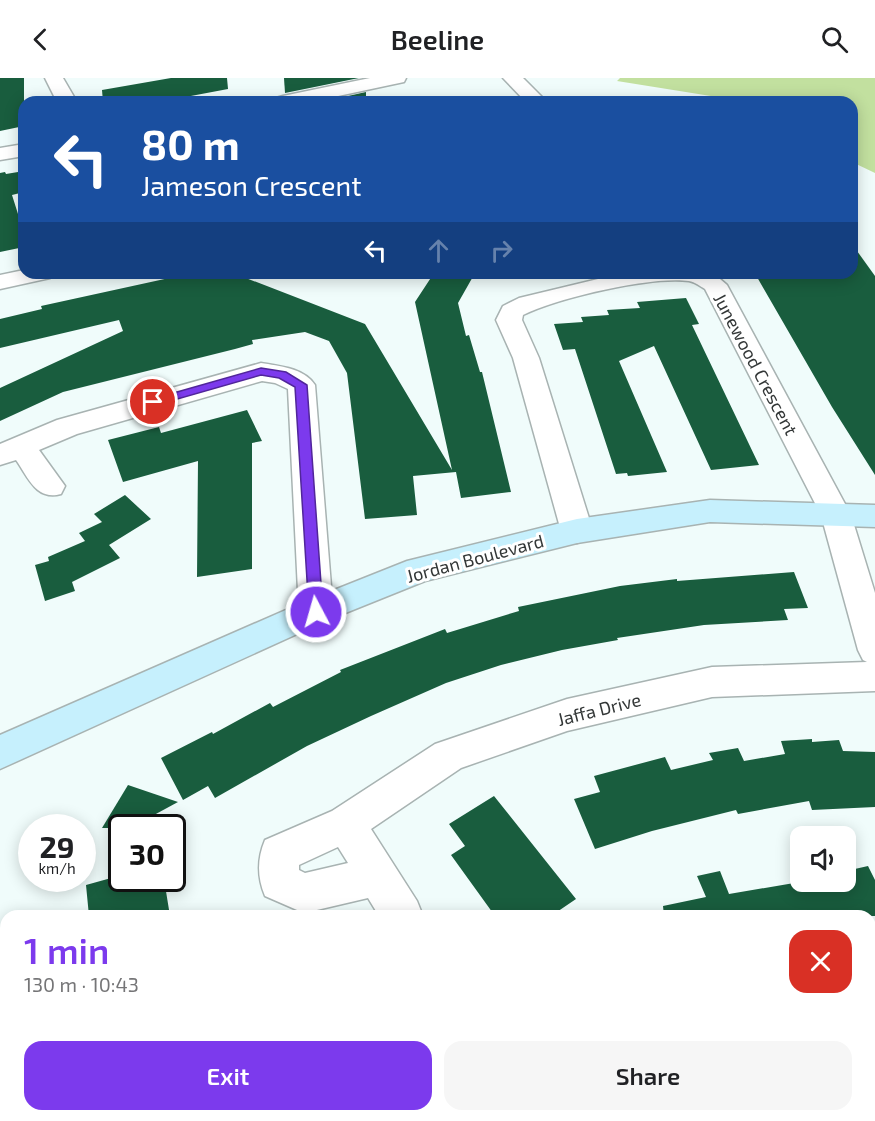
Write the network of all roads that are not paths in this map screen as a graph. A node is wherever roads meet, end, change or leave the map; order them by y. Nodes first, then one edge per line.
1 (54, 78) edge
2 (397, 78) edge
3 (512, 78) edge
4 (64, 96) edge
5 (312, 96) edge
6 (531, 96) edge
7 (18, 151) edge
8 (0, 154) edge
9 (18, 278) edge
10 (626, 279) edge
11 (705, 279) edge
12 (0, 282) edge
13 (11, 450) edge
14 (50, 486) dead end
15 (836, 515) junction
16 (875, 516) edge
17 (577, 531) junction
18 (316, 612) junction
19 (875, 650) edge
20 (875, 675) edge
21 (0, 752) edge
22 (346, 824) junction
23 (378, 876) junction
24 (398, 910) edge

1 - 4 street
2 - 5 street
3 - 6 street
7 - 8 street
9 - 12 street
10 - 17 street, Junewood Crescent
11 - 15 street, Junewood Crescent
13 - 14 street
13 - 18 street
15 - 16 street, Jordan Boulevard
15 - 17 street, Jordan Boulevard
15 - 19 street
17 - 18 street, Jordan Boulevard
18 - 21 street, Jordan Boulevard
20 - 22 street, Jaffa Drive
22 - 23 street
22 - 23 street, Jaffa Drive
23 - 24 street

